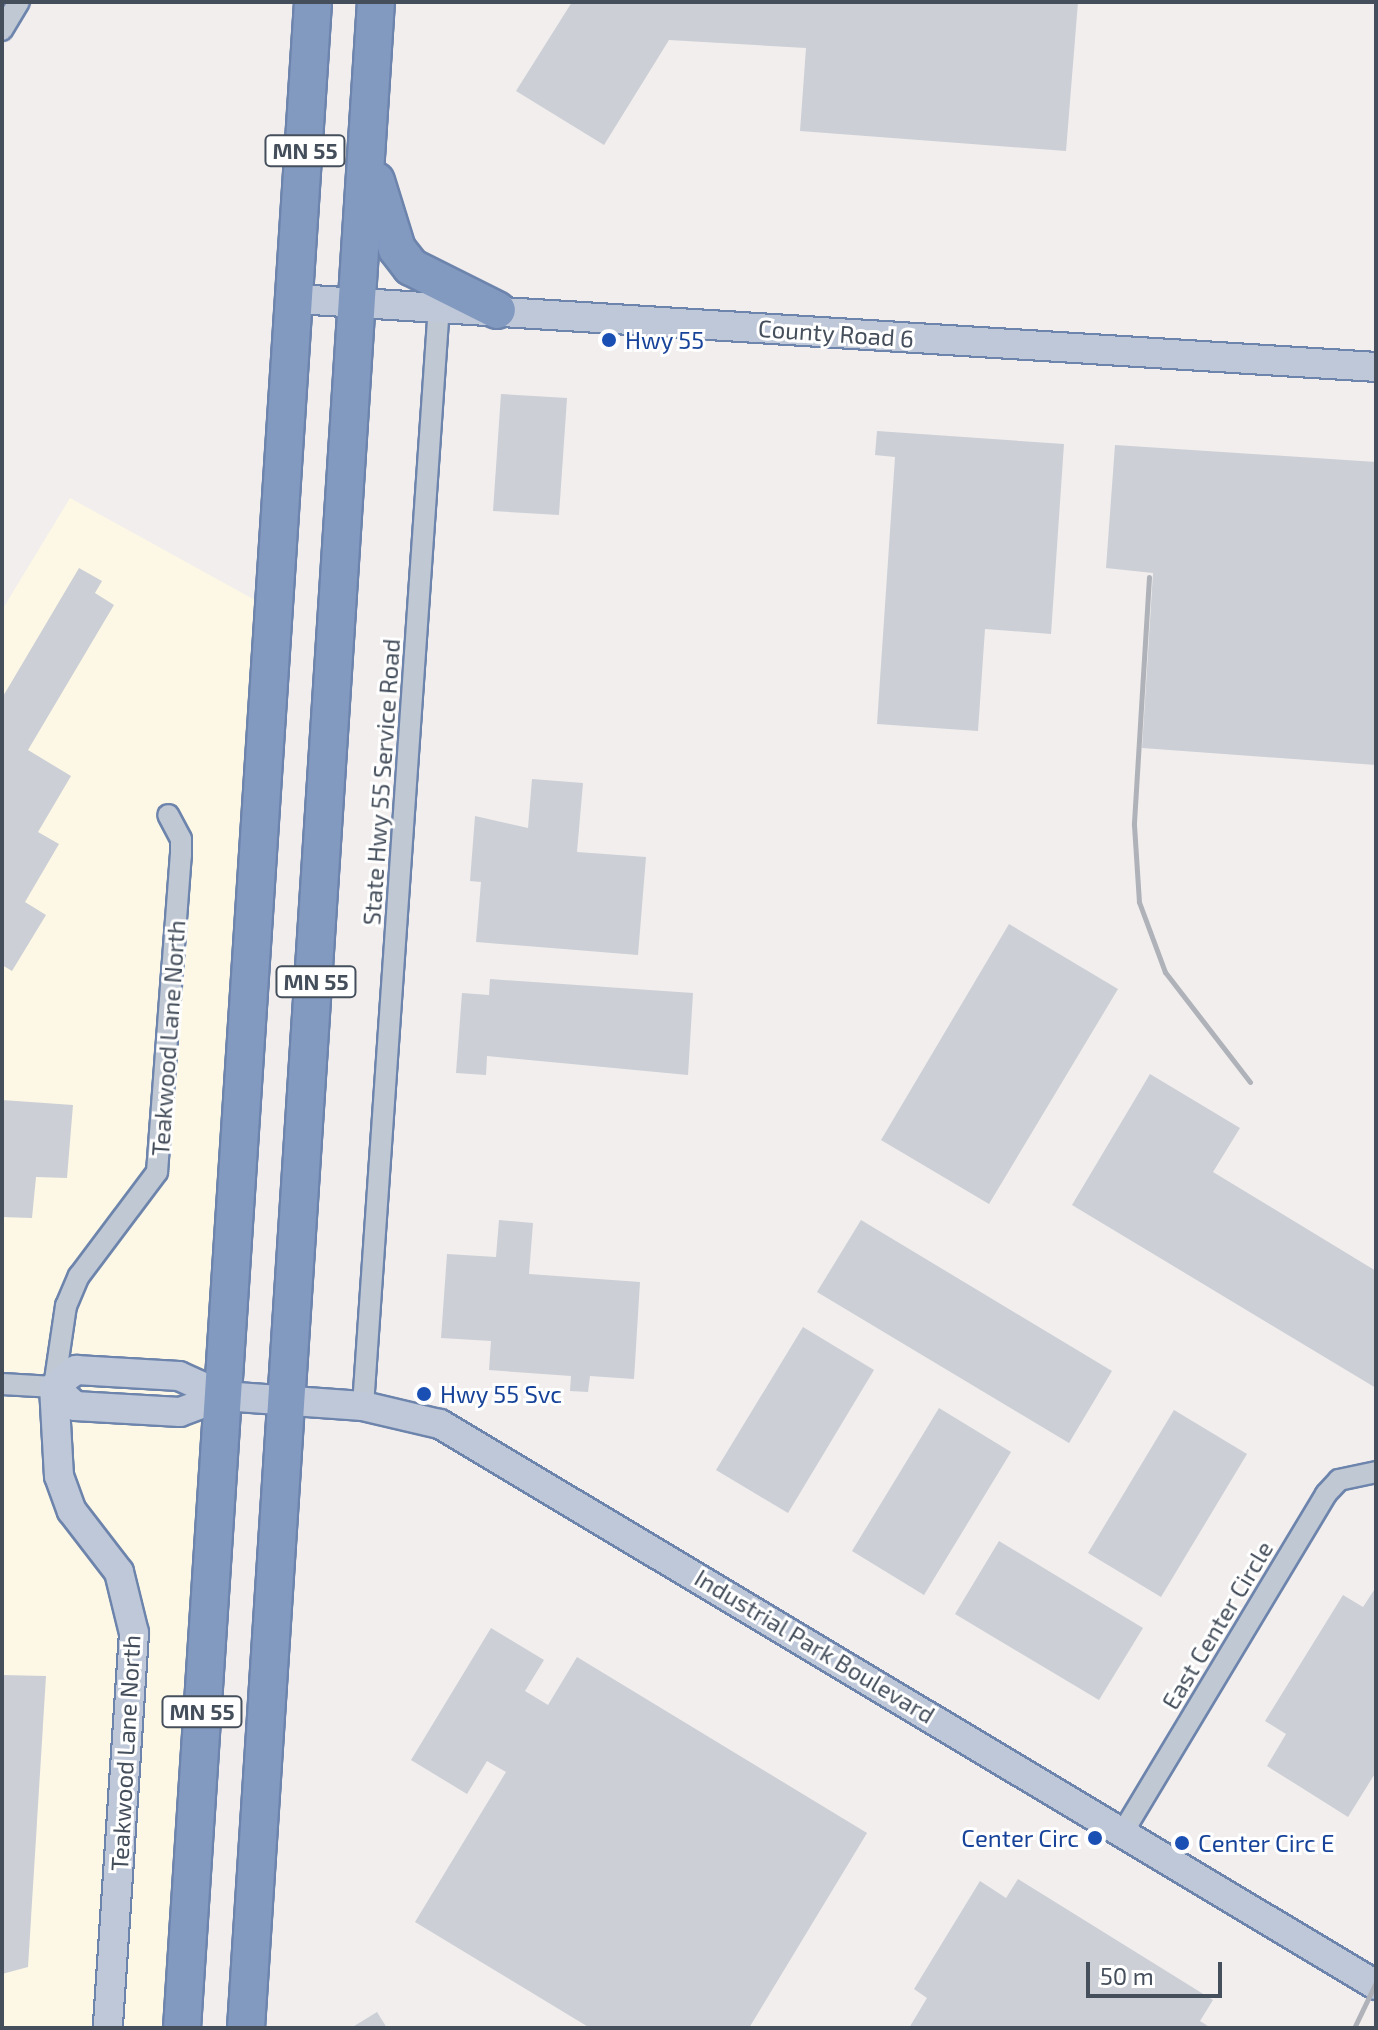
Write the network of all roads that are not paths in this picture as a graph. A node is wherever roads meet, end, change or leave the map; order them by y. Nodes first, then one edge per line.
1 (19, 2) edge
2 (313, 2) edge
3 (376, 2) edge
4 (2, 30) edge
5 (368, 150) junction
6 (296, 299) junction
7 (359, 304) junction
8 (439, 306) junction
9 (497, 310) junction
10 (1376, 367) edge
11 (168, 815) dead end
12 (2, 1384) edge
13 (54, 1387) junction
14 (223, 1396) junction
15 (290, 1401) junction
16 (363, 1406) junction
17 (1376, 1472) edge
18 (1123, 1832) junction
19 (1376, 1985) edge
20 (108, 2028) edge
21 (182, 2028) edge
22 (246, 2028) edge

1 - 4 street
2 - 6 highway, MN 55
3 - 5 highway, MN 55
5 - 7 highway, MN 55
5 - 9 highway
6 - 7 street, County Road 6
6 - 14 highway, MN 55
7 - 8 street, County Road 6
7 - 15 highway, MN 55
8 - 9 street, County Road 6
8 - 16 street, State Hwy 55 Service Road
9 - 10 street, County Road 6
11 - 13 street, Teakwood Lane North
12 - 13 street, Industrial Park Boulevard
13 - 14 street, Industrial Park Boulevard
13 - 20 street, Teakwood Lane North
14 - 15 street, Industrial Park Boulevard
14 - 21 highway, MN 55
15 - 16 street, Industrial Park Boulevard
15 - 22 highway, MN 55
16 - 18 street, Industrial Park Boulevard
17 - 18 street, East Center Circle
18 - 19 street, Industrial Park Boulevard

